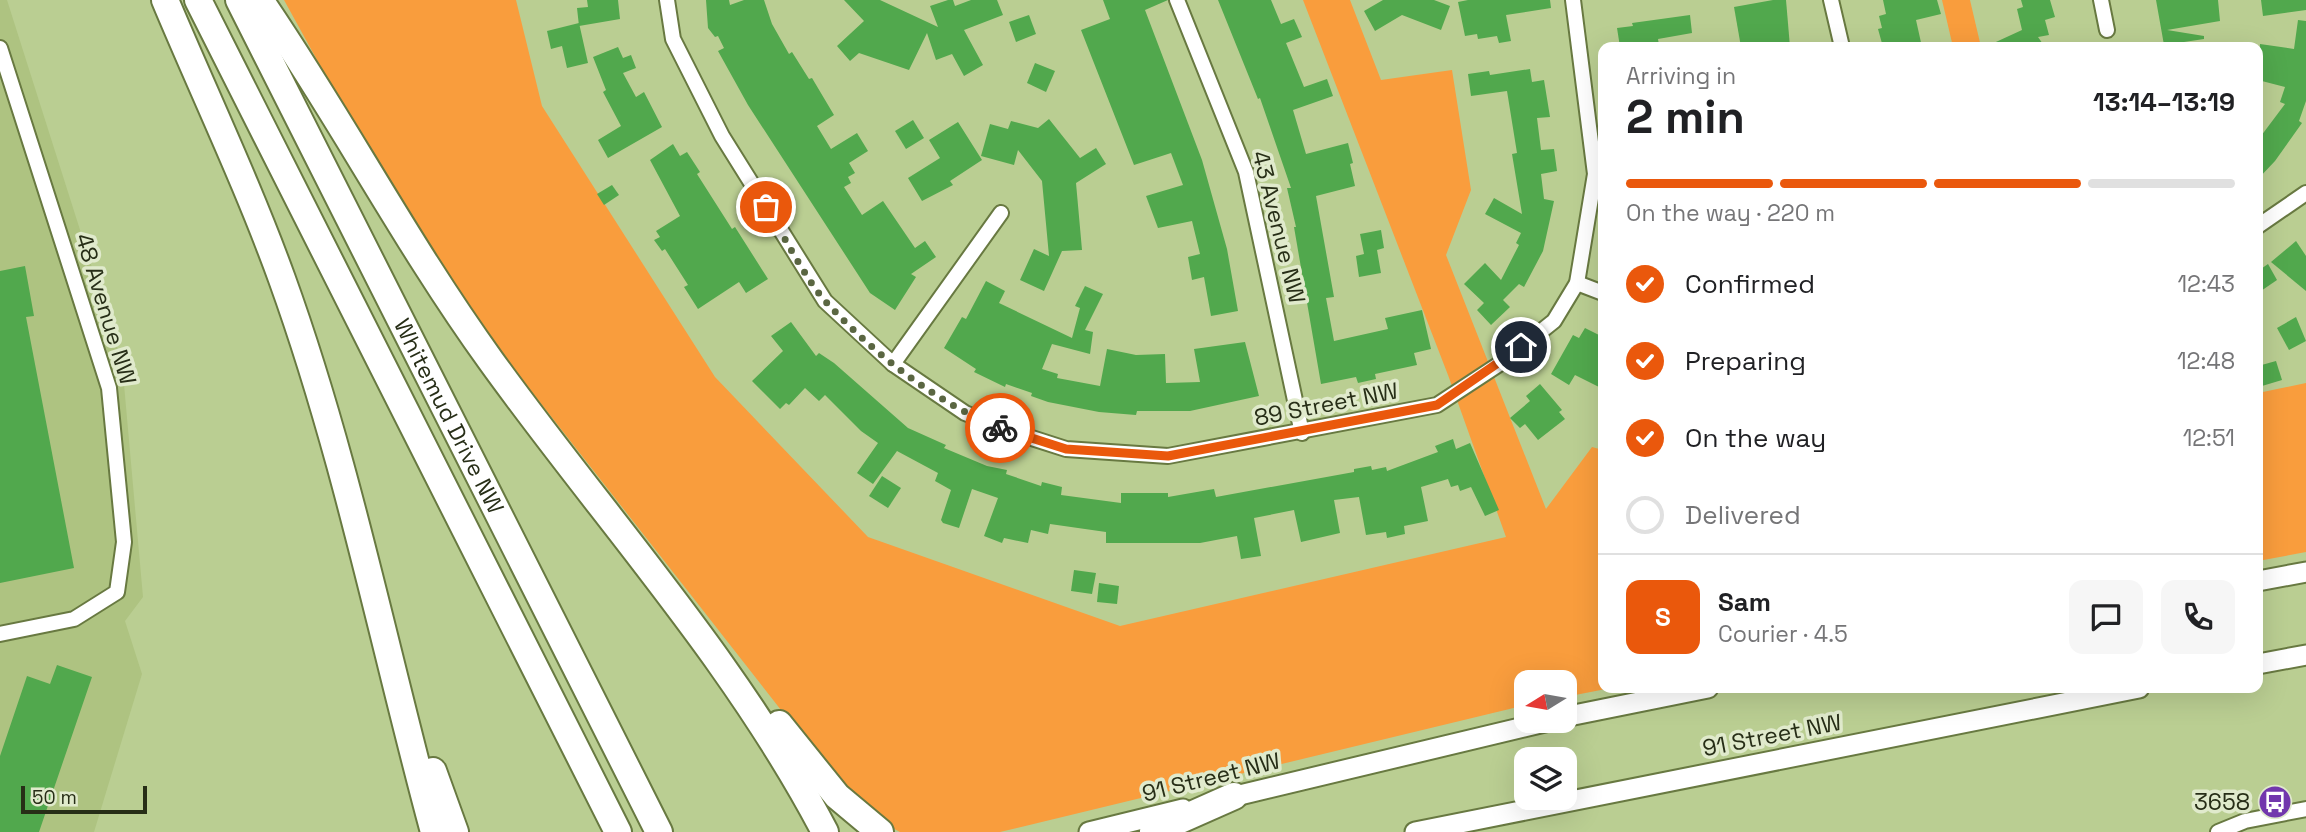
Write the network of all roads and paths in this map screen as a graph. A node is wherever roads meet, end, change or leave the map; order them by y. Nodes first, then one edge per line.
1 (166, 0) edge
2 (198, 0) edge
3 (239, 0) edge
4 (260, 0) edge
5 (667, 0) edge
6 (1177, 0) edge
7 (1573, 0) edge
8 (1831, 0) edge
9 (2101, 0) edge
10 (2107, 30) dead end
11 (1841, 42) edge
12 (0, 48) edge
13 (2306, 193) edge
14 (1001, 213) dead end
15 (2263, 223) edge
16 (1577, 283) junction
17 (1598, 291) edge
18 (893, 364) junction
19 (1302, 433) junction
20 (356, 523) junction
21 (2306, 572) edge
22 (2263, 580) edge
23 (699, 630) junction
24 (0, 634) edge
25 (2306, 655) edge
26 (2263, 663) edge
27 (1684, 693) edge
28 (2114, 693) edge
29 (1577, 715) edge
30 (1514, 729) edge
31 (1234, 796) junction
32 (2306, 809) edge
33 (433, 832) edge
34 (455, 832) edge
35 (618, 832) edge
36 (659, 832) edge
37 (825, 832) edge
38 (880, 832) edge
39 (1090, 832) edge
40 (1153, 832) edge
41 (1415, 832) edge
42 (2218, 832) edge

1 - 20 highway
2 - 35 highway, Whitemud Drive NW
3 - 36 highway, Whitemud Drive NW
4 - 23 highway
5 - 18 street, 89 Street NW
6 - 19 street, 43 Avenue NW
7 - 16 street
8 - 11 street
9 - 10 street
12 - 24 street, 48 Avenue NW
13 - 15 street
14 - 18 street
16 - 17 street
16 - 19 street, 89 Street NW
18 - 19 street, 89 Street NW
20 - 33 highway
20 - 34 highway
21 - 22 main road
23 - 37 highway
23 - 38 highway
25 - 26 main road
27 - 29 main road
28 - 41 main road, 91 Street NW
30 - 31 main road, 91 Street NW
31 - 39 main road, 91 Street NW
31 - 40 highway
32 - 42 street

